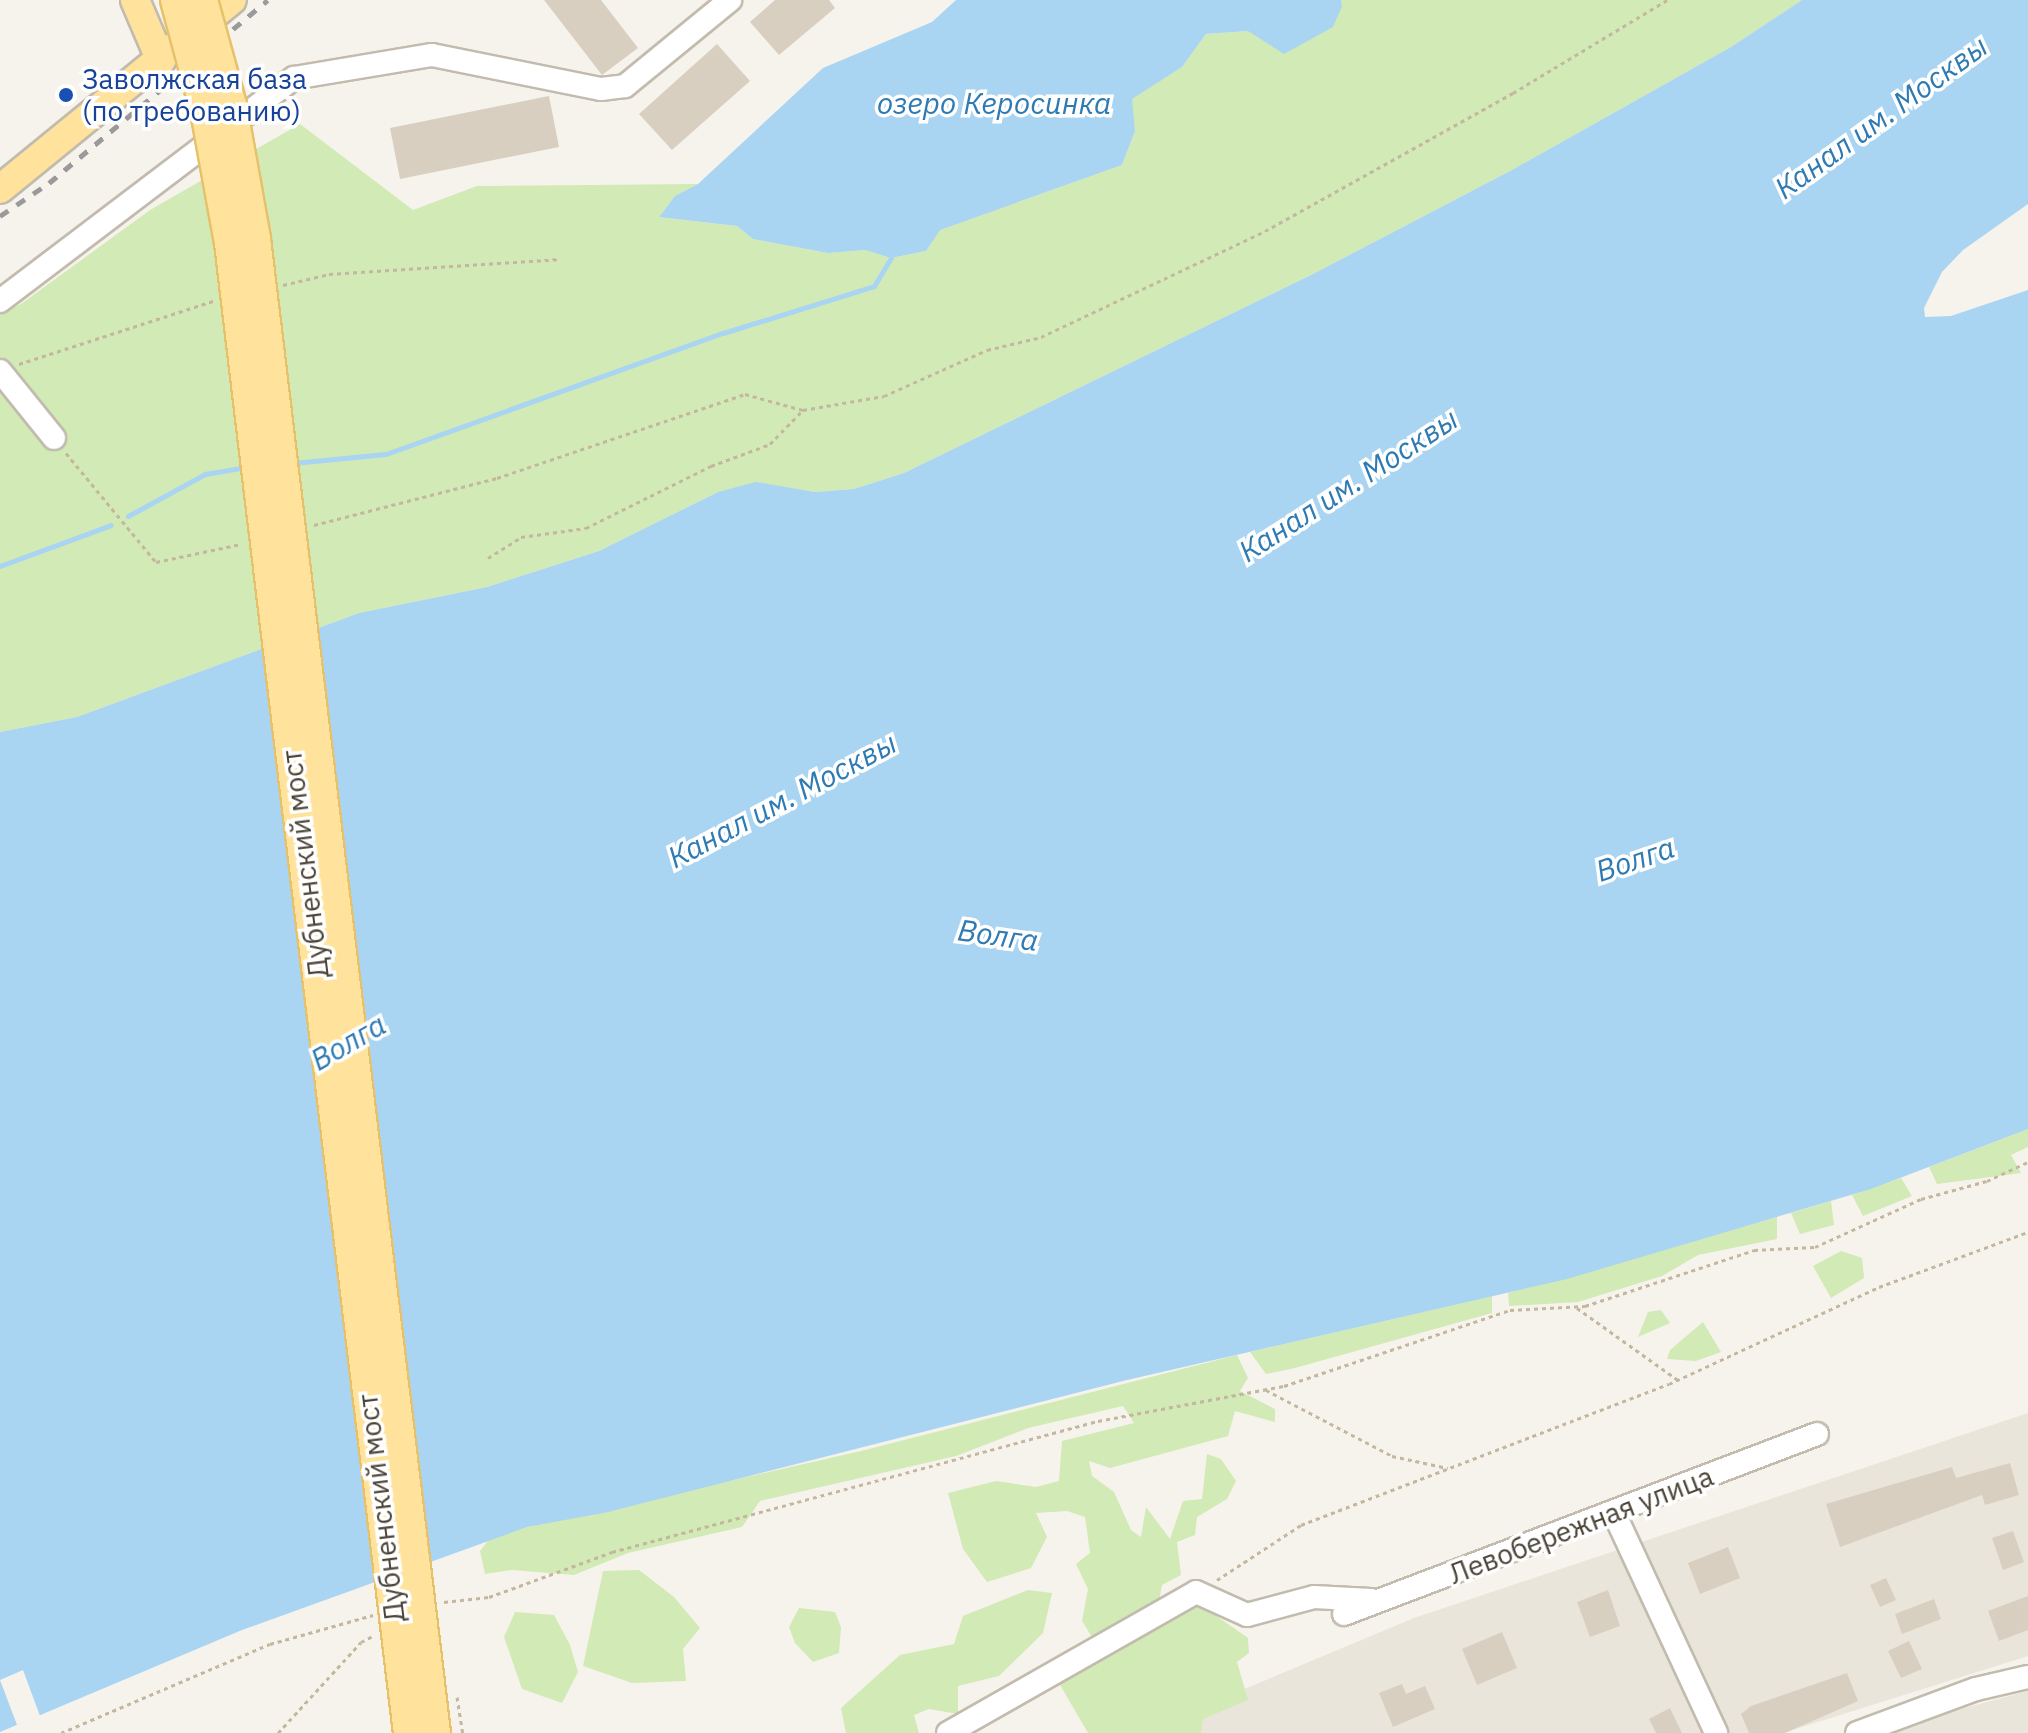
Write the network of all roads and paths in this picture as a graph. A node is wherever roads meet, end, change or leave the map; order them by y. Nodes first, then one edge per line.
1 (135, 0) edge
2 (175, 0) edge
3 (203, 0) edge
4 (232, 0) edge
5 (730, 0) edge
6 (1667, 0) edge
7 (161, 61) junction
8 (0, 189) edge
9 (0, 301) edge
10 (0, 371) edge
11 (803, 410) junction
12 (54, 438) joint
13 (304, 528) dead end
14 (245, 543) dead end
15 (488, 558) dead end
16 (2028, 1162) edge
17 (2028, 1232) edge
18 (1575, 1306) junction
19 (1678, 1380) junction
20 (1265, 1390) junction
21 (1817, 1434) dead end
22 (1448, 1468) junction
23 (1615, 1515) junction
24 (1196, 1592) junction
25 (1384, 1601) junction
26 (439, 1603) dead end
27 (377, 1614) dead end
28 (1344, 1614) dead end
29 (374, 1636) dead end
30 (2028, 1677) edge
31 (61, 1733) edge
32 (278, 1733) edge
33 (408, 1733) edge
34 (436, 1733) edge
35 (948, 1733) edge
36 (1716, 1733) edge
37 (1857, 1733) edge

1 - 7 main road
2 - 33 main road, Дубненский мост, bridge
3 - 34 main road, Дубненский мост, bridge
4 - 7 main road
5 - 9 street
6 - 11 path
7 - 8 main road
10 - 12 street
11 - 13 path
11 - 15 path
12 - 14 path
16 - 18 path
17 - 19 path
18 - 19 path
18 - 20 path
19 - 22 path
20 - 22 path
20 - 26 path
21 - 23 street, Левобережная улица
22 - 24 path
23 - 25 street, Левобережная улица
23 - 36 street
24 - 25 street
24 - 35 street
25 - 28 street, Левобережная улица
27 - 31 path
29 - 32 path
30 - 37 street

